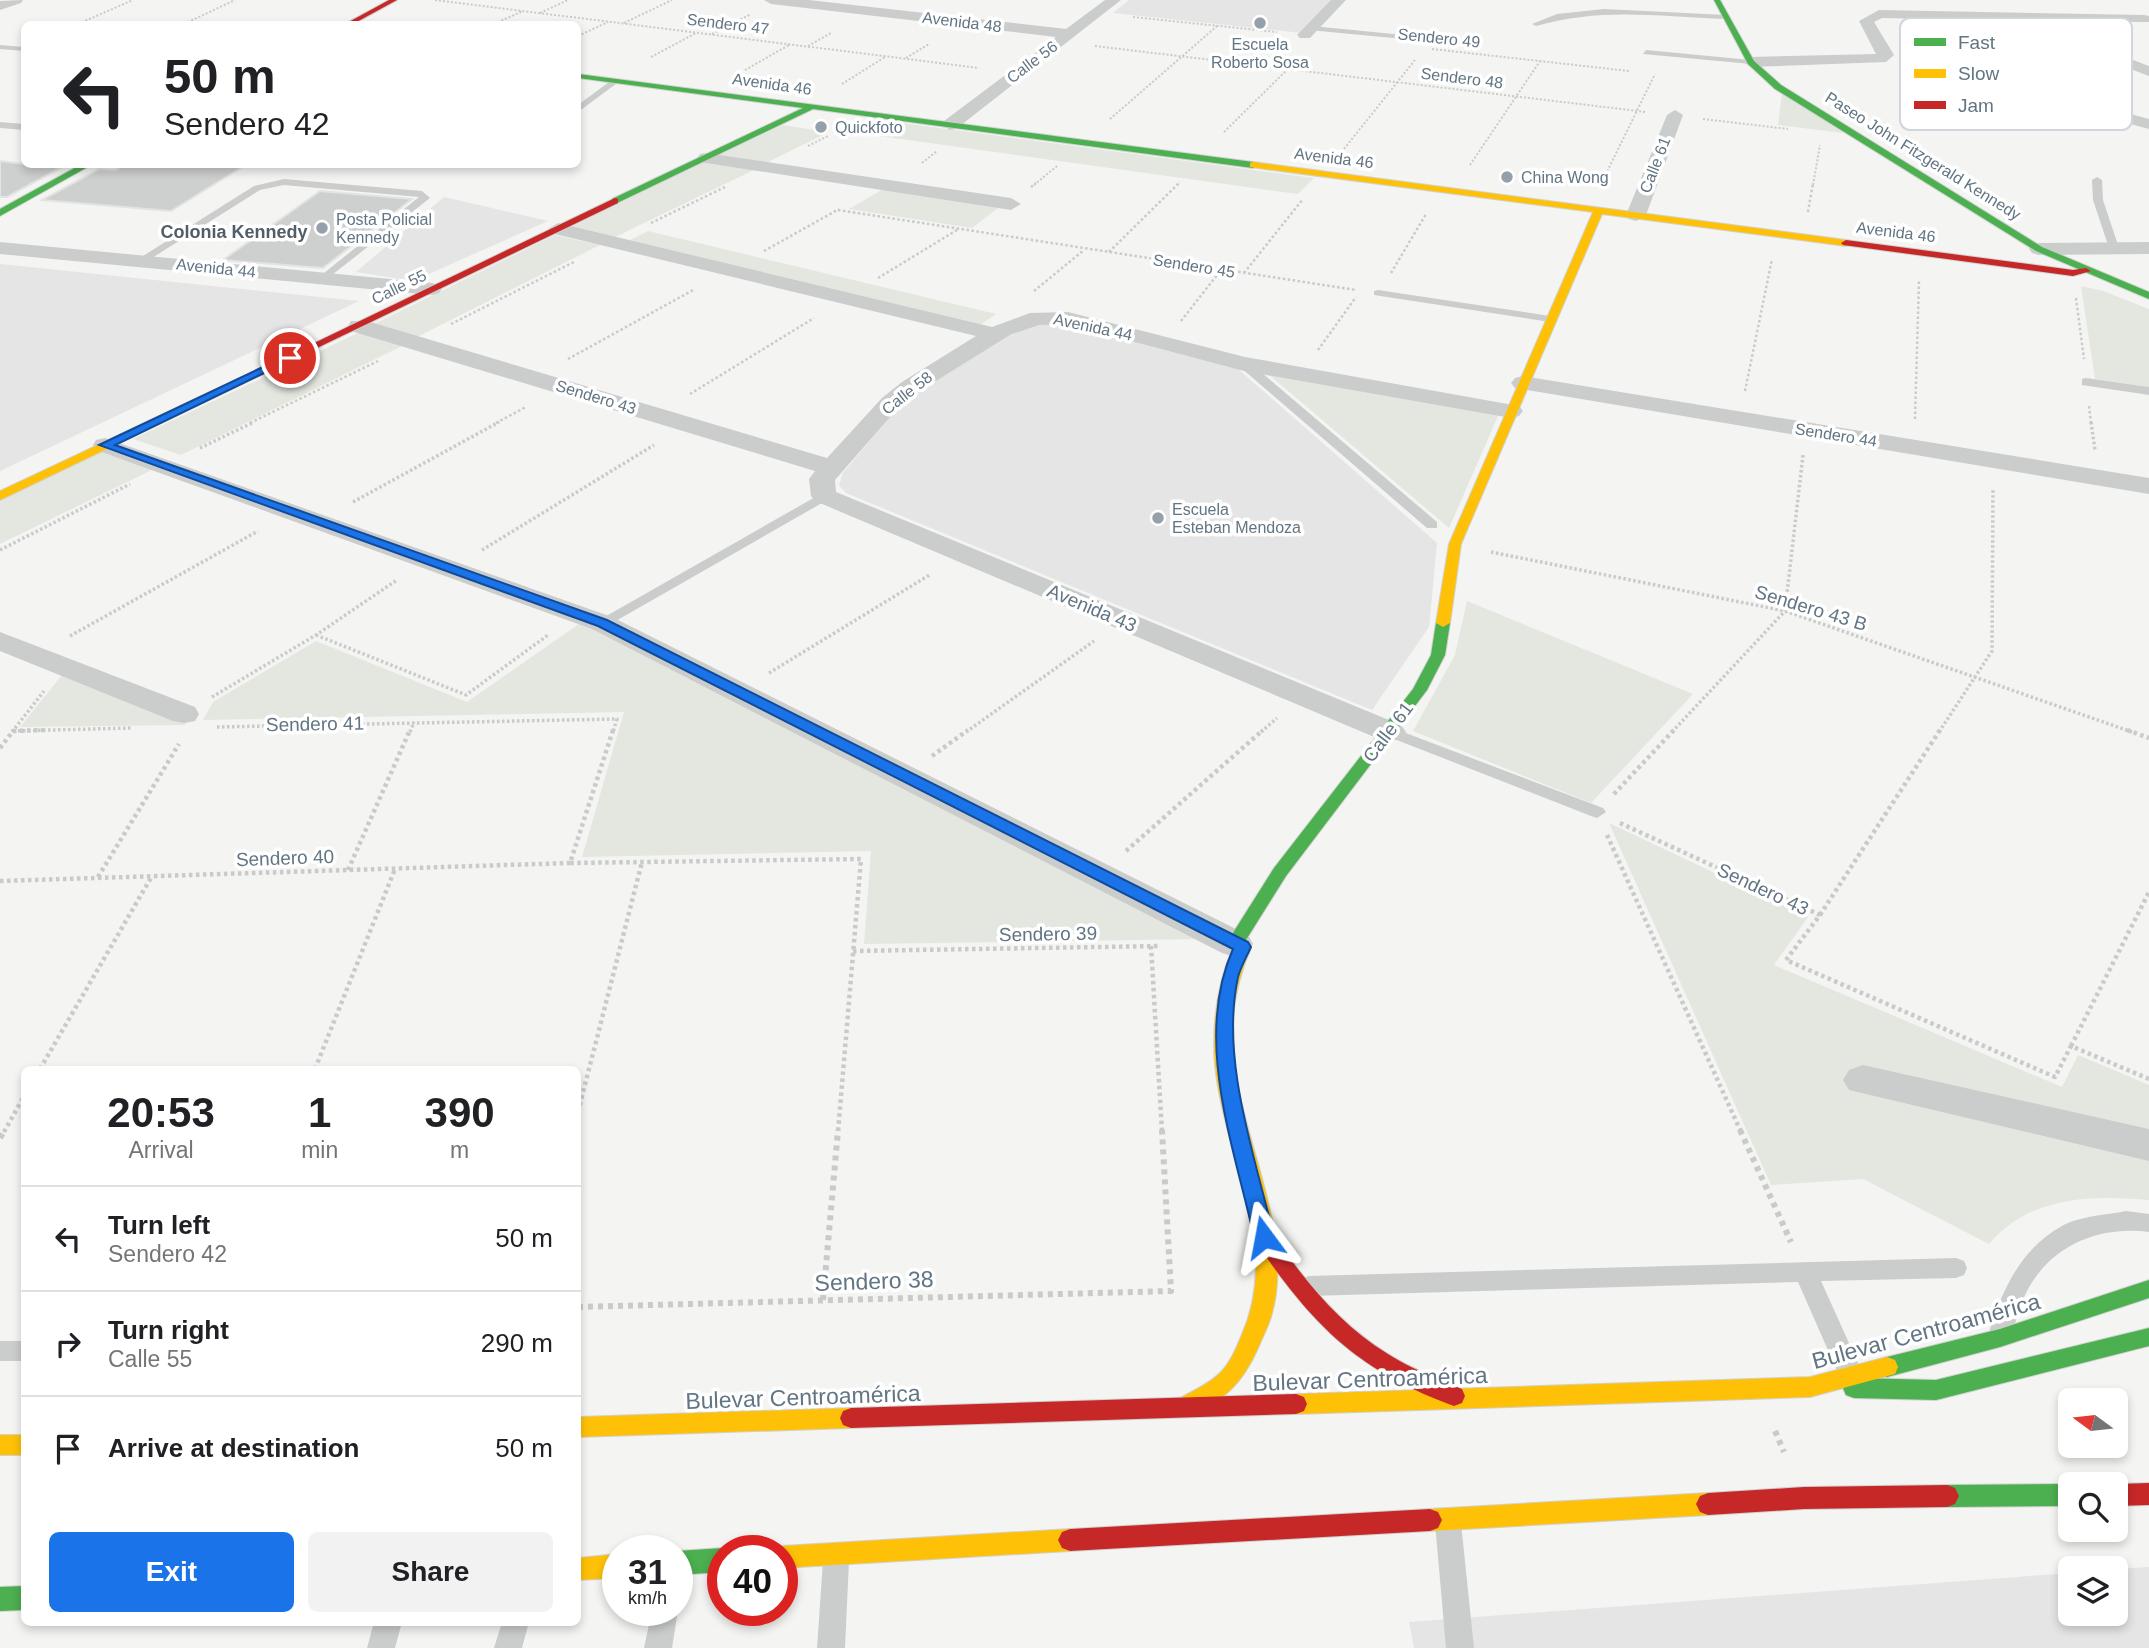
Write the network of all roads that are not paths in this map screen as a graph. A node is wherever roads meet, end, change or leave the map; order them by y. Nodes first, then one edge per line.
1 (16, 0) edge
2 (388, 0) edge
3 (394, 0) edge
4 (773, 0) edge
5 (1114, 0) edge
6 (1339, 0) edge
7 (1717, 0) edge
8 (1899, 0) edge
9 (2108, 5) dead end
10 (0, 6) edge
11 (1911, 14) junction
12 (1726, 17) junction
13 (2008, 17) joint
14 (2054, 18) edge
15 (2147, 20) edge
16 (355, 21) edge
17 (1536, 24) dead end
18 (1312, 33) joint
19 (1064, 38) junction
20 (1414, 38) dead end
21 (0, 47) edge
22 (21, 49) edge
23 (1646, 52) dead end
24 (1751, 62) junction
25 (2132, 64) edge
26 (2149, 71) edge
27 (581, 76) edge
28 (616, 81) junction
29 (581, 107) edge
30 (812, 107) junction
31 (1675, 116) road end
32 (2132, 119) edge
33 (2149, 124) edge
34 (0, 125) edge
35 (950, 125) junction
36 (21, 127) edge
37 (706, 158) junction
38 (82, 168) edge
39 (2097, 180) dead end
40 (1011, 204) dead end
41 (1594, 210) junction
42 (0, 213) edge
43 (1636, 215) junction
44 (558, 229) junction
45 (0, 247) edge
46 (2114, 248) junction
47 (2149, 248) edge
48 (2039, 249) junction
49 (140, 261) junction
50 (2086, 271) junction
51 (323, 279) junction
52 (432, 289) junction
53 (1378, 293) road end
54 (2149, 296) edge
55 (1550, 319) junction
56 (359, 326) junction
57 (995, 334) junction
58 (1244, 364) junction
59 (2086, 382) dead end
60 (1523, 383) junction
61 (2149, 391) edge
62 (1511, 411) junction
63 (105, 445) junction
64 (832, 468) junction
65 (2149, 486) edge
66 (0, 496) edge
67 (824, 496) junction
68 (1432, 525) dead end
69 (590, 618) junction
70 (0, 641) edge
71 (183, 726) road end
72 (1390, 732) junction
73 (1597, 812) road end
74 (1235, 944) junction
75 (1863, 1080) dead end
76 (2149, 1145) edge
77 (2149, 1223) edge
78 (1264, 1237) junction
79 (1956, 1268) dead end
80 (1805, 1272) junction
81 (1297, 1286) junction
82 (2149, 1290) edge
83 (2000, 1338) junction
84 (2144, 1342) edge
85 (21, 1351) edge
86 (0, 1352) edge
87 (1852, 1377) junction
88 (1810, 1387) junction
89 (1461, 1399) junction
90 (1185, 1407) junction
91 (581, 1427) edge
92 (21, 1444) edge
93 (0, 1445) edge
94 (2149, 1494) edge
95 (2058, 1495) edge
96 (2128, 1495) edge
97 (1447, 1520) junction
98 (836, 1554) junction
99 (798, 1556) edge
100 (602, 1567) edge
101 (581, 1569) edge
102 (21, 1598) edge
103 (0, 1599) edge
104 (387, 1626) edge
105 (515, 1626) edge
106 (662, 1626) edge
107 (381, 1648) edge
108 (508, 1648) edge
109 (658, 1648) edge
110 (831, 1648) edge
111 (1460, 1648) edge

1 - 10 street
2 - 3 street
3 - 16 street
4 - 19 street, Avenida 48
5 - 19 street, Calle 56
6 - 18 street
7 - 12 street, Paseo John Fitzgerald Kennedy
8 - 11 street
9 - 15 street
11 - 13 street
11 - 24 street
12 - 17 lane
12 - 24 street, Paseo John Fitzgerald Kennedy
13 - 14 street
18 - 20 lane
19 - 35 street, Calle 56
21 - 22 lane
23 - 24 lane
24 - 48 street, Paseo John Fitzgerald Kennedy
25 - 26 street
27 - 28 street, Avenida 46
28 - 29 lane
28 - 30 street, Avenida 46
30 - 35 street, Avenida 46
30 - 37 street, Calle 55
31 - 43 street, Calle 61
32 - 33 street
34 - 36 lane
35 - 41 street, Avenida 46
37 - 40 street
37 - 44 street, Calle 55
38 - 42 street
39 - 46 lane
41 - 43 street, Avenida 46
41 - 55 street, Calle 61
43 - 50 street, Avenida 46
44 - 52 street, Calle 55
44 - 57 street
45 - 49 street, Avenida 44
46 - 47 street
46 - 48 street
48 - 50 street, Paseo John Fitzgerald Kennedy
49 - 51 street, Avenida 44
49 - 51 lane
50 - 54 street, Paseo John Fitzgerald Kennedy
51 - 52 street, Avenida 44
52 - 56 street, Calle 55
53 - 55 lane
55 - 60 street, Calle 61
56 - 63 street, Calle 55
56 - 64 street, Sendero 43
57 - 58 street, Avenida 44
57 - 64 street, Calle 58
58 - 62 street, Avenida 44
58 - 68 lane
59 - 61 lane
60 - 62 street, Calle 61
60 - 65 street, Sendero 44
62 - 72 street, Calle 61
63 - 66 street, Calle 55
63 - 69 street
64 - 67 street
67 - 69 lane
67 - 72 street, Avenida 43
69 - 74 street
70 - 71 street
72 - 73 lane
72 - 74 street, Calle 61
74 - 78 street, Calle 61
75 - 76 street
77 - 83 lane
78 - 81 street, Calle 61
78 - 90 street, Calle 61
79 - 80 lane
80 - 81 lane
80 - 87 lane
81 - 89 street, Calle 61
82 - 83 street, Bulevar Centroamérica
83 - 87 street, Bulevar Centroamérica
84 - 88 street
85 - 86 lane
87 - 88 street, Bulevar Centroamérica
88 - 89 street, Bulevar Centroamérica
89 - 90 street, Bulevar Centroamérica
90 - 91 street, Bulevar Centroamérica
92 - 93 street
94 - 96 street
95 - 97 street
97 - 98 street
97 - 111 lane
98 - 99 street
98 - 110 lane
100 - 101 street
102 - 103 street
104 - 107 lane
105 - 108 lane
106 - 109 lane

